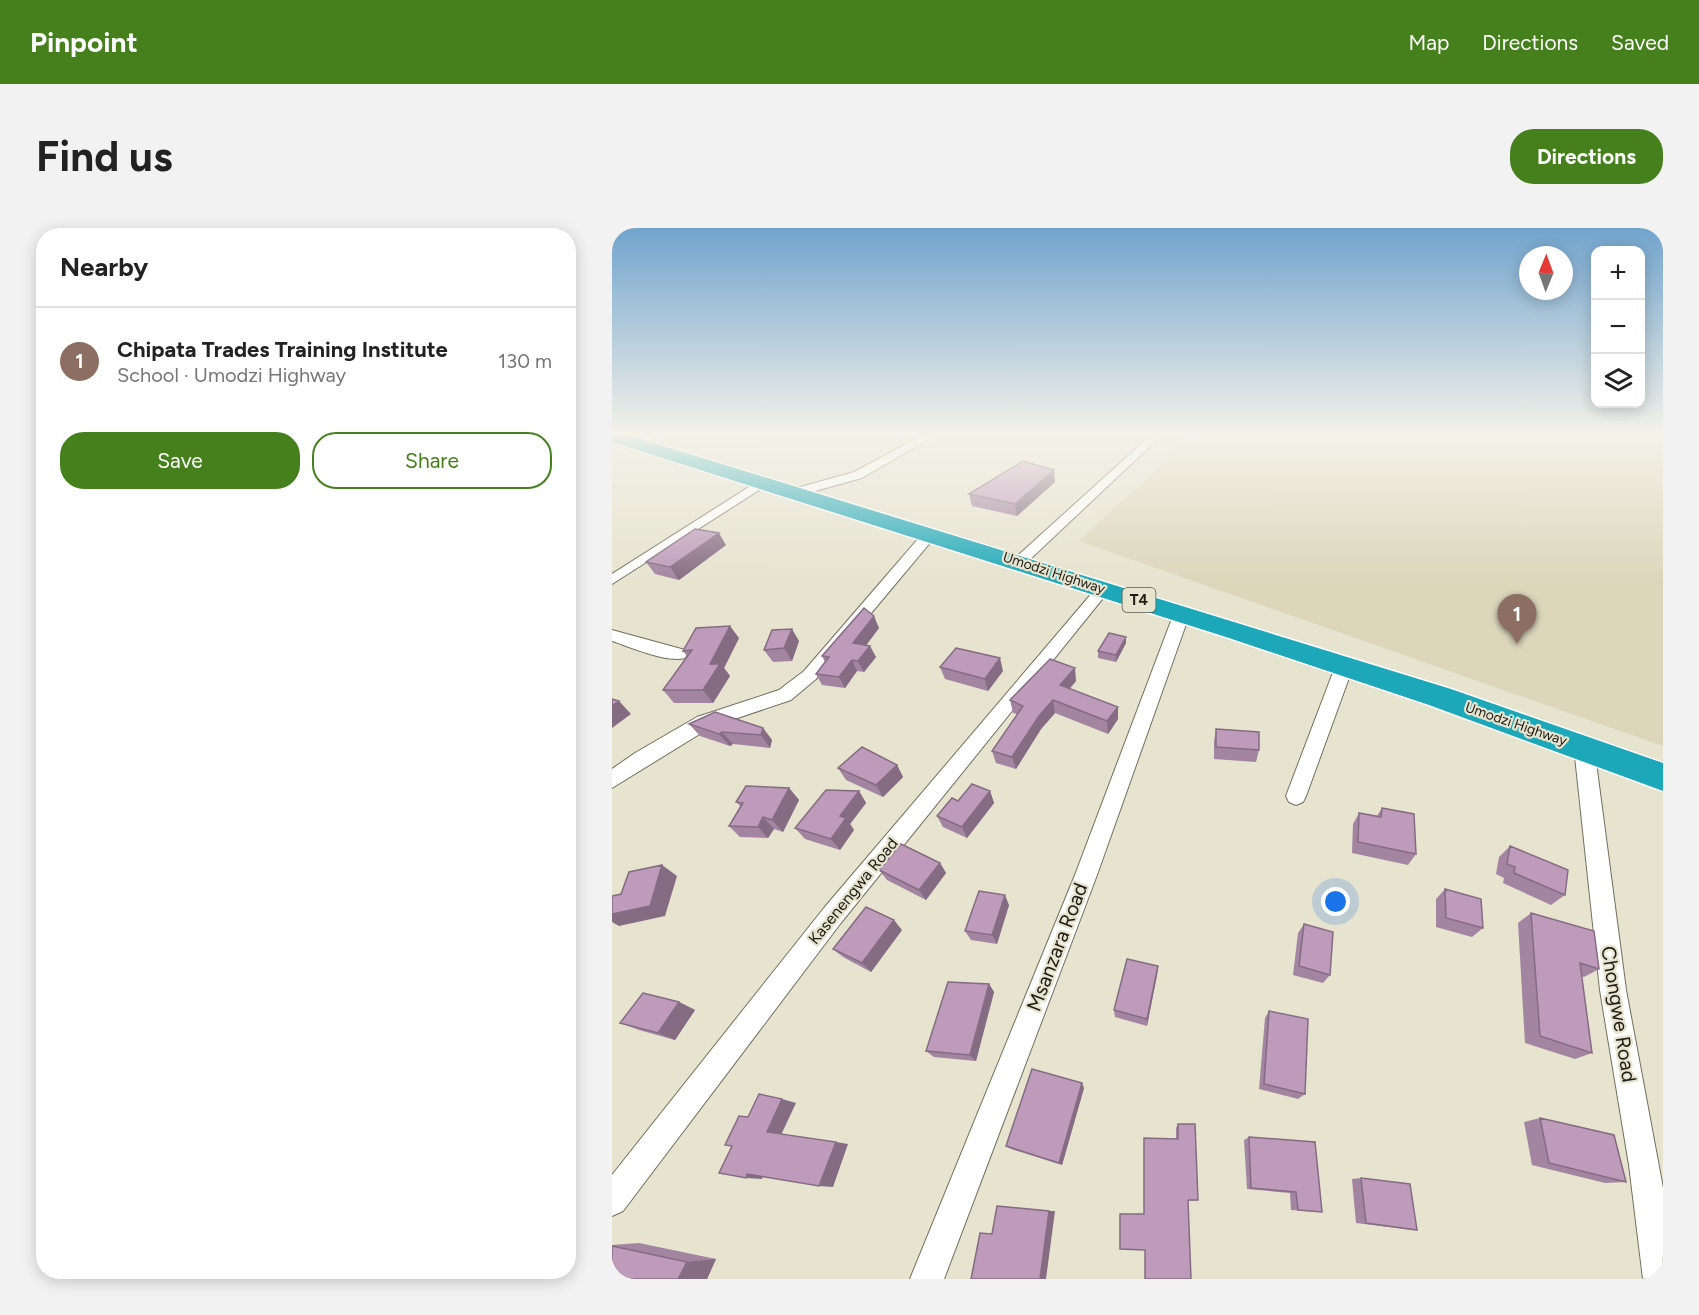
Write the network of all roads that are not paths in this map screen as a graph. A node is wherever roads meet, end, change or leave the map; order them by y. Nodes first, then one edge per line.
1 (760, 484) edge
2 (770, 484) edge
3 (826, 484) edge
4 (1104, 484) edge
5 (797, 492) junction
6 (929, 535) junction
7 (1019, 562) junction
8 (612, 580) edge
9 (1103, 589) junction
10 (1182, 613) junction
11 (612, 635) edge
12 (679, 654) dead end
13 (1344, 667) junction
14 (1584, 747) junction
15 (1663, 777) edge
16 (612, 780) edge
17 (1296, 796) dead end
18 (612, 1200) edge
19 (927, 1279) edge
20 (1660, 1279) edge

1 - 8 street
2 - 5 highway, Umodzi Highway / T4
3 - 5 street
4 - 7 street
5 - 6 highway, Umodzi Highway / T4
6 - 7 highway, Umodzi Highway / T4
6 - 16 street
7 - 9 highway, Umodzi Highway / T4
9 - 10 highway, Umodzi Highway / T4
9 - 18 street, Kasenengwa Road
10 - 13 highway, Umodzi Highway / T4
10 - 19 street, Msanzara Road
11 - 12 street
13 - 14 highway, Umodzi Highway / T4
13 - 17 street
14 - 15 highway, Umodzi Highway / T4
14 - 20 street, Chongwe Road

